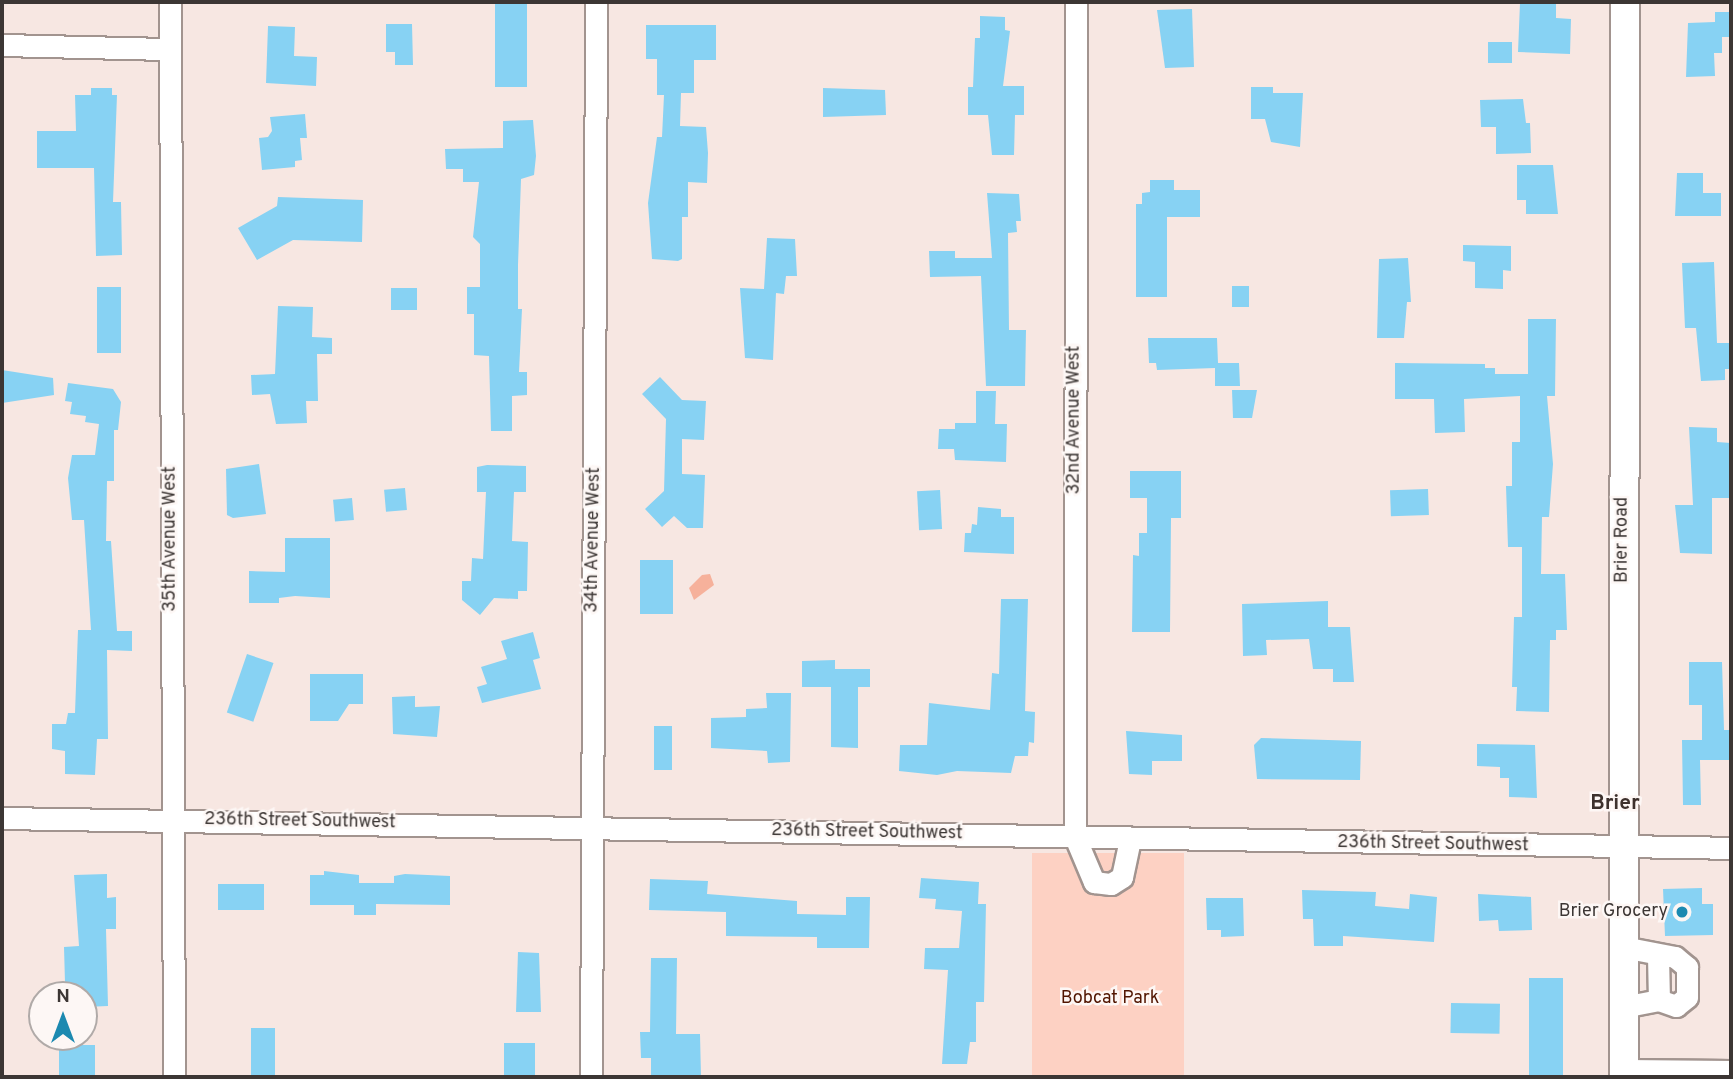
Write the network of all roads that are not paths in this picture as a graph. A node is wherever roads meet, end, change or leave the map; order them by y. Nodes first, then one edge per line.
1 (170, 2) edge
2 (596, 2) edge
3 (1076, 2) edge
4 (1625, 2) edge
5 (2, 45) edge
6 (169, 49) junction
7 (2, 818) edge
8 (173, 820) junction
9 (591, 827) junction
10 (1075, 837) junction
11 (1130, 838) junction
12 (1622, 848) junction
13 (1731, 848) edge
14 (1622, 947) junction
15 (1658, 956) junction
16 (1659, 1000) junction
17 (1623, 1007) junction
18 (1731, 1071) edge
19 (1624, 1074) edge
20 (174, 1077) edge
21 (592, 1077) edge

1 - 6 street, 35th Avenue West
2 - 9 street, 34th Avenue West
3 - 10 street, 32nd Avenue West
4 - 12 main road, Brier Road
5 - 6 street
6 - 8 street, 35th Avenue West
7 - 8 street, 236th Street Southwest
8 - 9 street, 236th Street Southwest
8 - 20 street, 35th Avenue West
9 - 10 street, 236th Street Southwest
9 - 21 street, 34th Avenue West
10 - 11 street, 236th Street Southwest
10 - 11 street
11 - 12 street, 236th Street Southwest
12 - 13 street, 236th Street Southwest
12 - 14 main road, Brier Road
14 - 15 street
14 - 17 main road, Brier Road
15 - 16 street
15 - 16 street
16 - 17 street
17 - 19 main road, Brier Road
18 - 19 street

